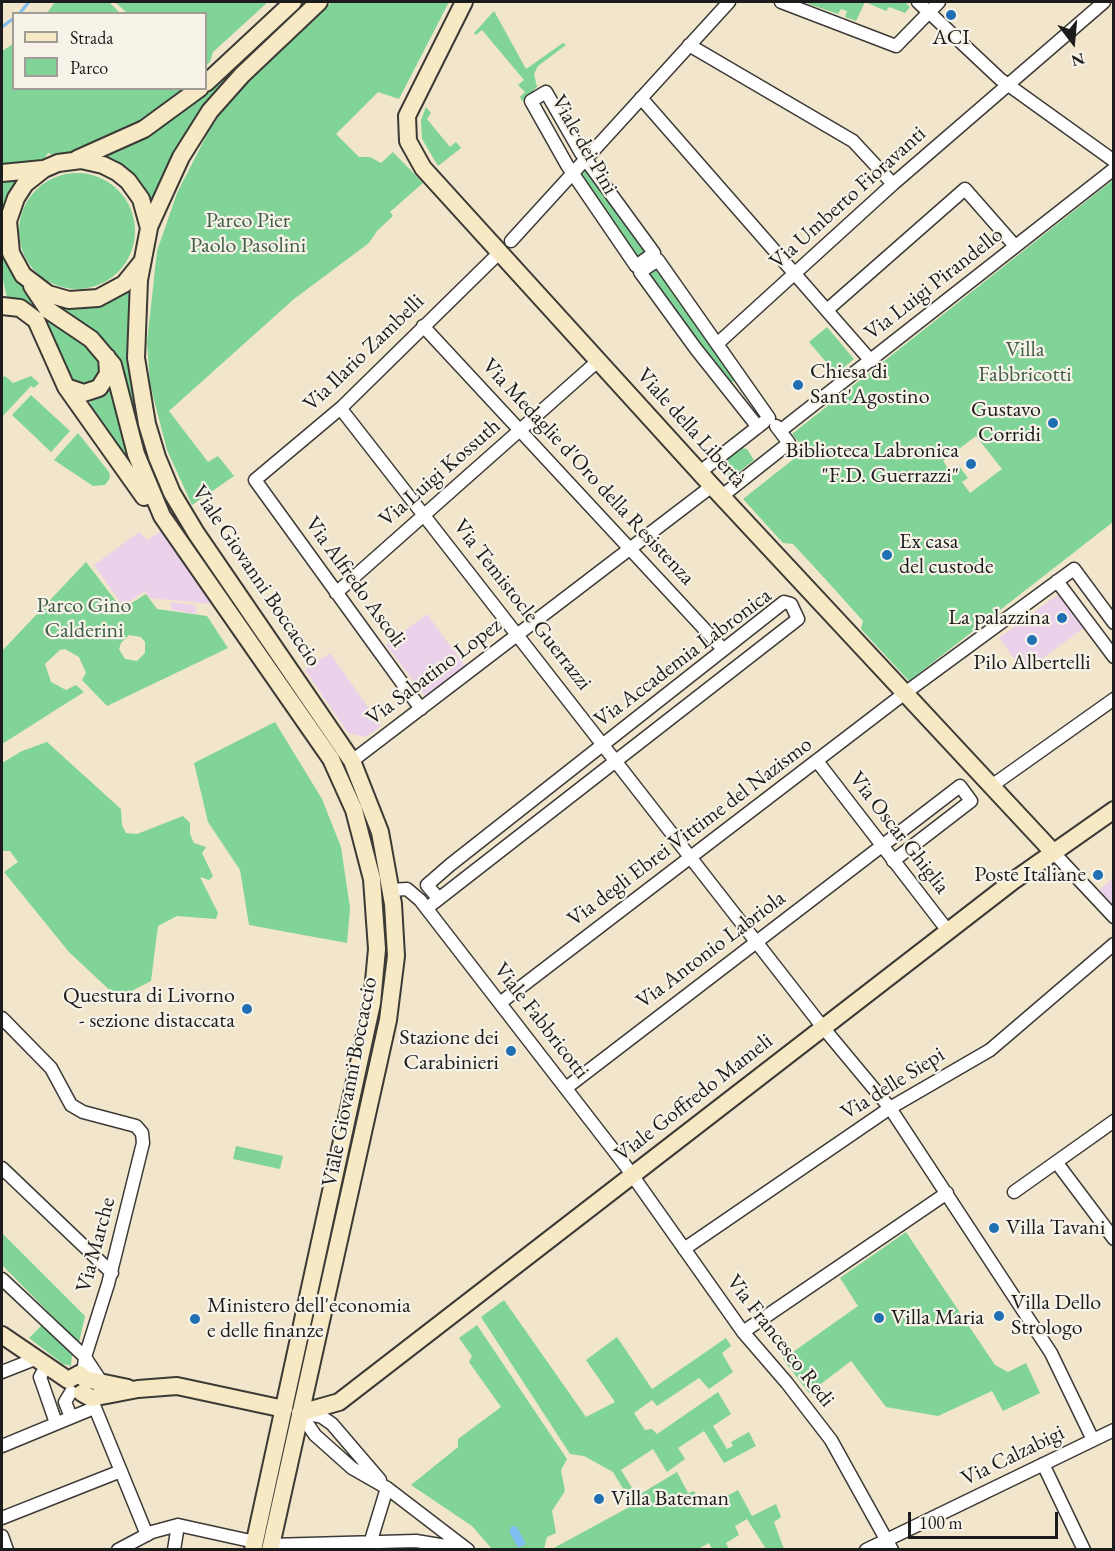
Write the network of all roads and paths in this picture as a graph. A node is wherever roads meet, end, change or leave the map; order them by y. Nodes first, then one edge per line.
1 (293, 2) edge
2 (319, 2) edge
3 (464, 2) edge
4 (729, 2) edge
5 (781, 2) edge
6 (918, 2) edge
7 (939, 2) edge
8 (1104, 2) edge
9 (928, 12) junction
10 (689, 45) junction
11 (207, 82) edge
12 (1008, 84) junction
13 (197, 90) edge
14 (641, 98) junction
15 (586, 159) junction
16 (74, 160) junction
17 (1113, 161) edge
18 (44, 169) junction
19 (1113, 169) edge
20 (2, 172) edge
21 (573, 173) junction
22 (893, 184) junction
23 (149, 228) junction
24 (2, 238) edge
25 (1015, 246) junction
26 (505, 247) junction
27 (656, 256) junction
28 (14, 260) junction
29 (141, 263) junction
30 (638, 269) junction
31 (796, 274) junction
32 (30, 282) junction
33 (2, 306) edge
34 (827, 310) junction
35 (423, 326) junction
36 (717, 344) junction
37 (106, 354) junction
38 (599, 360) junction
39 (871, 361) junction
40 (66, 387) junction
41 (341, 408) junction
42 (769, 418) junction
43 (758, 427) junction
44 (521, 430) junction
45 (780, 431) junction
46 (700, 472) junction
47 (255, 480) joint
48 (717, 491) junction
49 (425, 514) junction
50 (162, 516) junction
51 (631, 549) junction
52 (1057, 581) junction
53 (336, 593) junction
54 (1113, 623) edge
55 (518, 634) junction
56 (721, 647) dead end
57 (1113, 657) edge
58 (905, 693) junction
59 (1113, 699) edge
60 (421, 709) junction
61 (603, 744) junction
62 (352, 761) junction
63 (616, 761) junction
64 (817, 762) junction
65 (337, 770) junction
66 (990, 787) junction
67 (1113, 810) edge
68 (882, 846) junction
69 (1053, 852) junction
70 (691, 857) junction
71 (893, 861) junction
72 (427, 885) junction
73 (391, 890) junction
74 (374, 892) junction
75 (415, 894) junction
76 (438, 898) junction
77 (427, 908) junction
78 (1113, 917) edge
79 (948, 931) junction
80 (756, 942) junction
81 (1113, 944) edge
82 (500, 1003) junction
83 (2, 1018) edge
84 (823, 1028) junction
85 (566, 1088) junction
86 (890, 1108) junction
87 (1113, 1121) edge
88 (1057, 1163) junction
89 (2, 1168) edge
90 (632, 1175) junction
91 (1014, 1192) dead end
92 (947, 1193) junction
93 (1113, 1239) edge
94 (684, 1249) junction
95 (112, 1273) junction
96 (2, 1279) edge
97 (743, 1332) junction
98 (2, 1335) edge
99 (85, 1357) junction
100 (40, 1362) junction
101 (2, 1372) edge
102 (85, 1389) junction
103 (292, 1411) junction
104 (71, 1417) junction
105 (56, 1423) junction
106 (1113, 1430) edge
107 (1093, 1440) junction
108 (2, 1446) edge
109 (1043, 1464) junction
110 (120, 1471) junction
111 (387, 1488) junction
112 (2, 1518) edge
113 (178, 1525) junction
114 (147, 1535) junction
115 (2, 1536) edge
116 (369, 1545) edge
117 (889, 1545) edge
118 (262, 1546) edge
119 (7, 1550) edge
120 (118, 1550) edge
121 (174, 1550) edge
122 (466, 1550) edge
123 (866, 1550) edge
124 (1084, 1550) edge

1 - 11 main road
2 - 23 main road, Viale Giovanni Boccaccio
3 - 26 main road, Viale della Libertà
4 - 10 street, Via Ilario Zambelli
5 - 9 street
6 - 9 street
7 - 9 street
8 - 12 street, Via Umberto Fioravanti
9 - 12 street
10 - 14 street, Via Ilario Zambelli
10 - 22 street
12 - 17 street
12 - 22 street, Via Umberto Fioravanti
13 - 16 main road, Viale Giovanni Boccaccio
14 - 15 street, Via Ilario Zambelli
14 - 31 street
15 - 21 street, Via Ilario Zambelli
15 - 21 street, Viale dei Pini
15 - 27 street, Viale dei Pini
16 - 18 main road, Viale Giovanni Boccaccio
16 - 23 main road, Viale Giovanni Boccaccio
18 - 20 main road
18 - 28 main road, Viale Giovanni Boccaccio
19 - 25 street, Via Luigi Pirandello
21 - 26 street, Via Ilario Zambelli
21 - 30 street, Viale dei Pini
22 - 31 street, Via Umberto Fioravanti
23 - 29 main road, Viale Giovanni Boccaccio
24 - 28 main road
25 - 34 street
25 - 39 street, Via Luigi Pirandello
26 - 35 street, Via Ilario Zambelli
26 - 38 main road, Viale della Libertà
27 - 30 street
27 - 36 street, Viale dei Pini
28 - 32 main road, Viale Giovanni Boccaccio
29 - 32 main road, Viale Giovanni Boccaccio
29 - 62 main road, Viale Giovanni Boccaccio
30 - 43 street, Viale dei Pini
31 - 34 street
31 - 36 street, Via Umberto Fioravanti
32 - 37 main road, Viale Giovanni Boccaccio
33 - 40 main road, Viale Giovanni Boccaccio
34 - 39 street
35 - 41 street, Via Ilario Zambelli
35 - 44 street, Via Medaglie d'Oro della Resistenza
36 - 42 street, Viale dei Pini
37 - 40 main road
37 - 50 main road, Viale Giovanni Boccaccio
38 - 44 street, Via Luigi Kossuth
38 - 46 main road, Viale della Libertà
39 - 45 street, Via Luigi Pirandello
40 - 50 main road, Viale Giovanni Boccaccio
41 - 47 street, Via Ilario Zambelli
41 - 49 street, Via Temistocle Guerrazzi
42 - 43 street
42 - 45 street, Viale dei Pini
43 - 46 street
44 - 49 street, Via Luigi Kossuth
44 - 51 street, Via Medaglie d'Oro della Resistenza
45 - 48 street, Via Sabatino Lopez
46 - 48 main road, Viale della Libertà
47 - 53 street, Via Alfredo Ascoli
48 - 51 street, Via Sabatino Lopez
48 - 58 main road, Viale della Libertà
49 - 53 street, Via Luigi Kossuth
49 - 55 street, Via Temistocle Guerrazzi
50 - 65 main road, Viale Giovanni Boccaccio
51 - 55 street, Via Sabatino Lopez
51 - 56 street, Via Medaglie d'Oro della Resistenza
52 - 54 street
52 - 57 street
52 - 58 street, Via degli Ebrei Vittime del Nazismo
53 - 60 street, Via Alfredo Ascoli
55 - 60 street, Via Sabatino Lopez
55 - 61 street, Via Temistocle Guerrazzi
58 - 64 street, Via degli Ebrei Vittime del Nazismo
58 - 66 main road, Viale della Libertà
59 - 66 street
60 - 62 street, Via Sabatino Lopez
61 - 63 street, Via Temistocle Guerrazzi
61 - 63 street, Via Accademia Labronica
61 - 72 street, Via Accademia Labronica
62 - 65 main road
62 - 73 main road, Viale Giovanni Boccaccio
63 - 70 street, Via Temistocle Guerrazzi
63 - 76 street, Via Accademia Labronica
64 - 68 street, Via Oscar Ghiglia
64 - 70 street, Via degli Ebrei Vittime del Nazismo
65 - 74 main road, Viale Giovanni Boccaccio
66 - 69 main road, Viale della Libertà
67 - 69 main road, Viale Goffredo Mameli
68 - 71 street, Via Oscar Ghiglia
68 - 71 street, Via Antonio Labriola
68 - 80 street, Via Antonio Labriola
69 - 78 street
69 - 79 main road, Viale Goffredo Mameli
70 - 80 street, Via Temistocle Guerrazzi
70 - 82 street, Via degli Ebrei Vittime del Nazismo
71 - 79 street, Via Oscar Ghiglia
72 - 75 street, Via Accademia Labronica
72 - 76 street
73 - 74 main road
73 - 75 street
73 - 103 main road, Viale Giovanni Boccaccio
74 - 103 main road, Viale Giovanni Boccaccio
75 - 77 street, Viale Fabbricotti
76 - 77 street, Via Accademia Labronica
77 - 82 street, Viale Fabbricotti
79 - 84 main road, Viale Goffredo Mameli
80 - 84 street, Via Temistocle Guerrazzi
80 - 85 street, Via Antonio Labriola
81 - 86 street, Via delle Siepi
82 - 85 street, Viale Fabbricotti
83 - 95 street, Via Marche
84 - 86 street, Via Temistocle Guerrazzi
84 - 90 main road, Viale Goffredo Mameli
85 - 90 street, Viale Fabbricotti
86 - 92 street, Via Temistocle Guerrazzi
86 - 94 street, Via delle Siepi
87 - 88 street
88 - 91 street
88 - 93 street
89 - 95 street
90 - 94 street, Via Francesco Redi
90 - 103 main road, Viale Goffredo Mameli
92 - 97 street
92 - 107 street, Via Temistocle Guerrazzi
94 - 97 street, Via Francesco Redi
95 - 99 street, Via Marche
96 - 99 street
97 - 117 street, Via Francesco Redi
98 - 100 main road
99 - 102 street
99 - 102 street, Via Marche
100 - 101 street
100 - 102 main road
100 - 105 street
102 - 103 main road
102 - 104 street
102 - 104 street, Via Marche
102 - 110 street
103 - 111 street
103 - 111 street
103 - 118 main road
104 - 105 street
105 - 108 street
106 - 107 street, Via Calzabigi
107 - 109 street, Via Calzabigi
109 - 117 street, Via Calzabigi
109 - 124 street
110 - 112 street
110 - 114 street
111 - 116 street
111 - 122 street
113 - 114 street
113 - 118 street
113 - 121 street
114 - 120 street
115 - 119 street
116 - 118 street
116 - 122 street
117 - 123 street, Via Calzabigi

